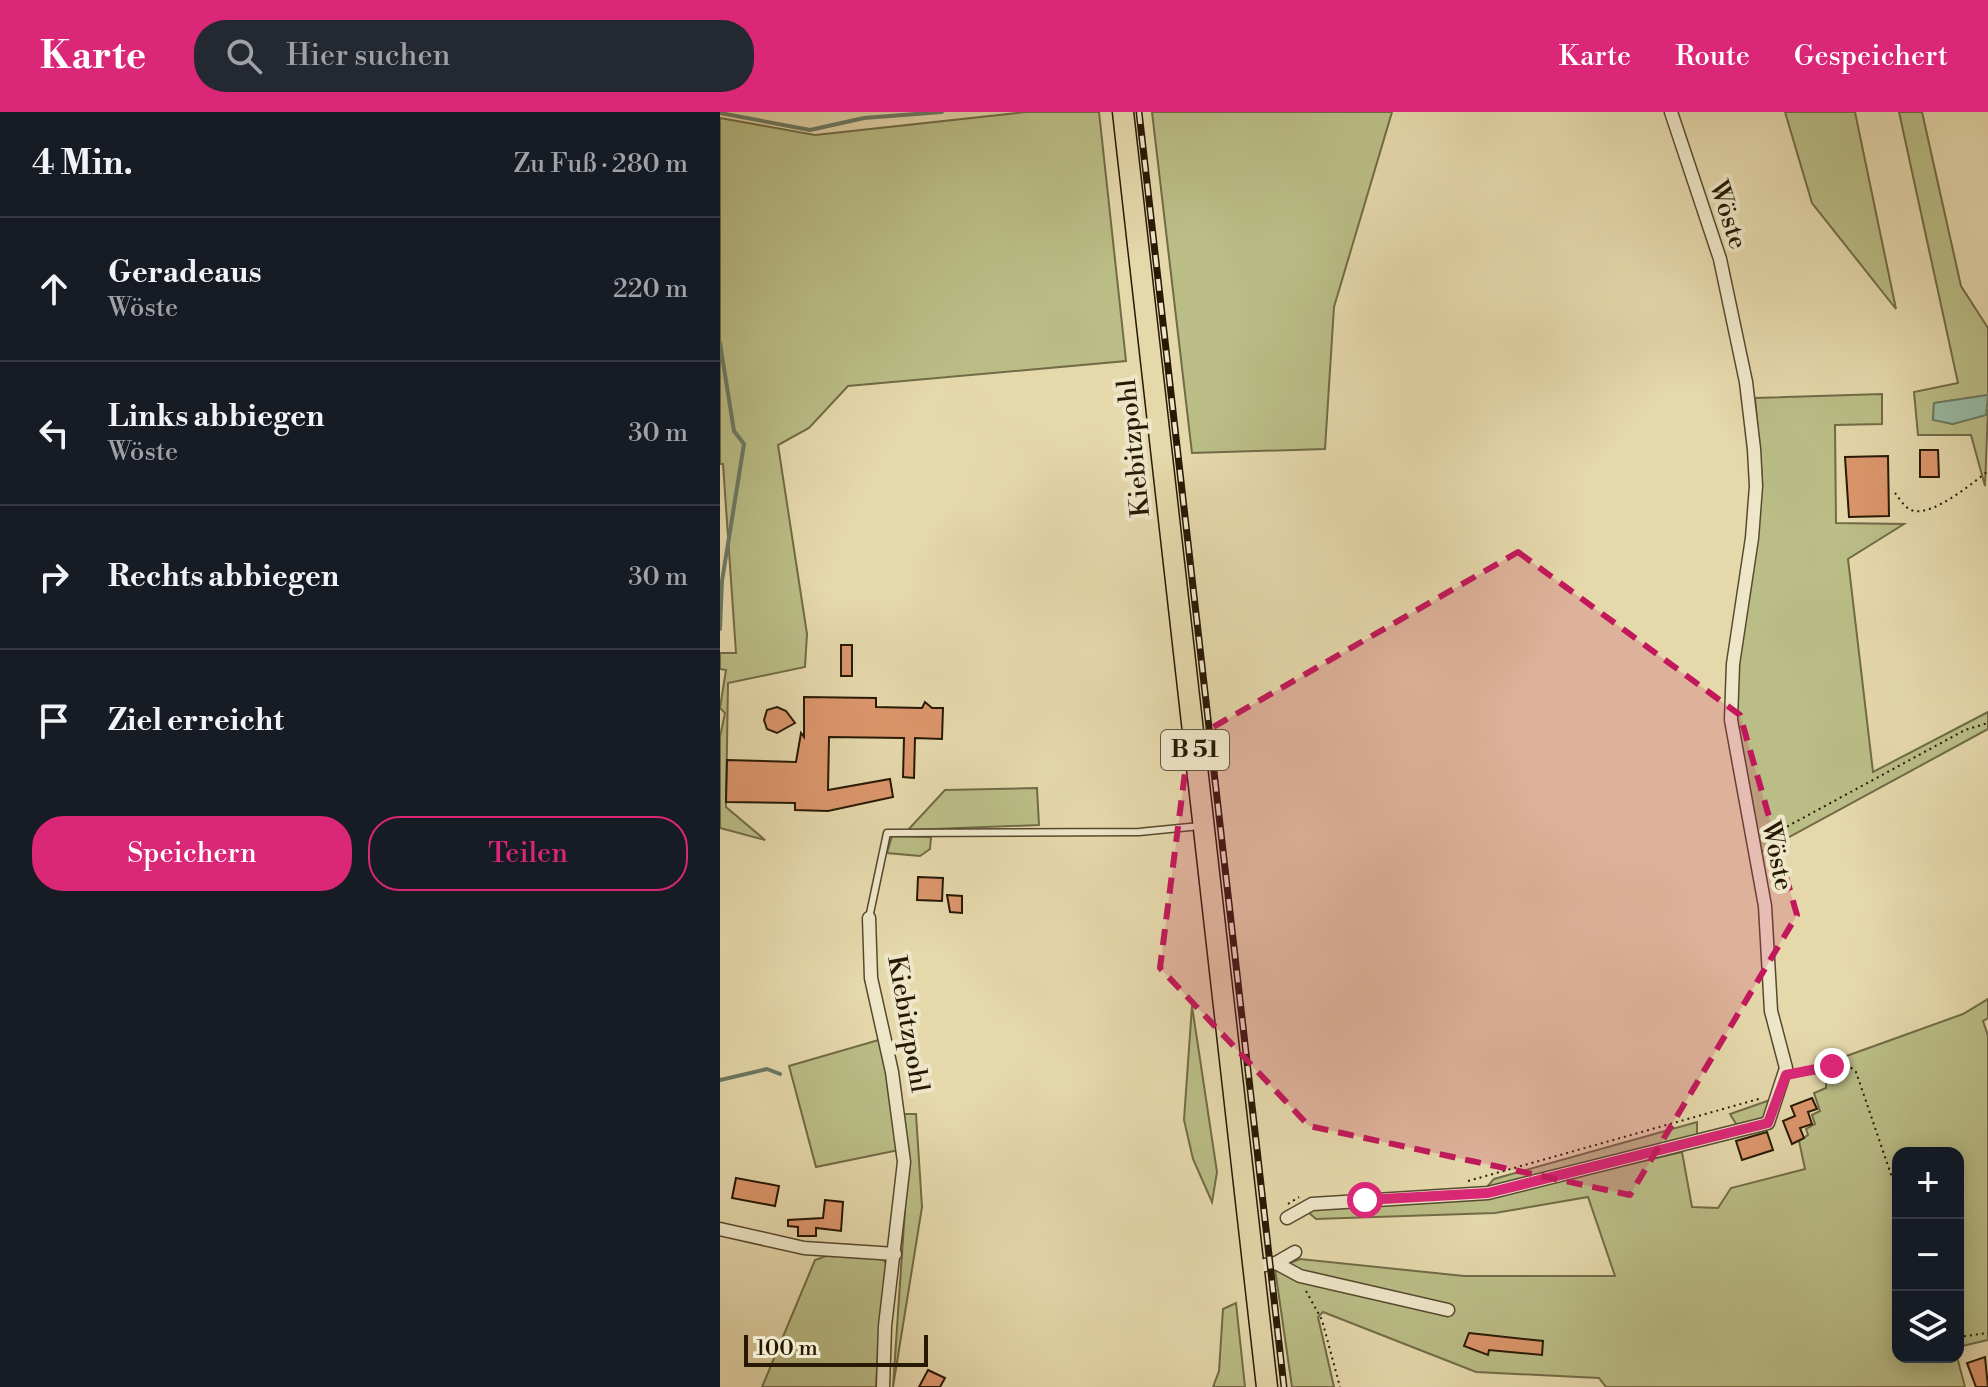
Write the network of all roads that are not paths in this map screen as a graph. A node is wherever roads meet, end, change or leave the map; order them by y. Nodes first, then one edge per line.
1 (1123, 112) edge
2 (1671, 112) edge
3 (1203, 826) junction
4 (869, 918) joint
5 (1287, 1218) dead end
6 (720, 1229) edge
7 (1295, 1252) dead end
8 (895, 1254) junction
9 (1276, 1263) junction
10 (1248, 1268) junction
11 (1448, 1310) dead end
12 (883, 1387) edge
13 (1267, 1387) edge

1 - 3 main road, Kiebitzpohl / B 51
2 - 5 street, Wöste
3 - 4 lane, Kiebitzpohl
3 - 10 main road, Kiebitzpohl / B 51
4 - 8 street, Kiebitzpohl
6 - 8 street
7 - 9 street
8 - 12 street, Kiebitzpohl
9 - 10 street
9 - 11 street
10 - 13 main road, Kiebitzpohl / B 51

